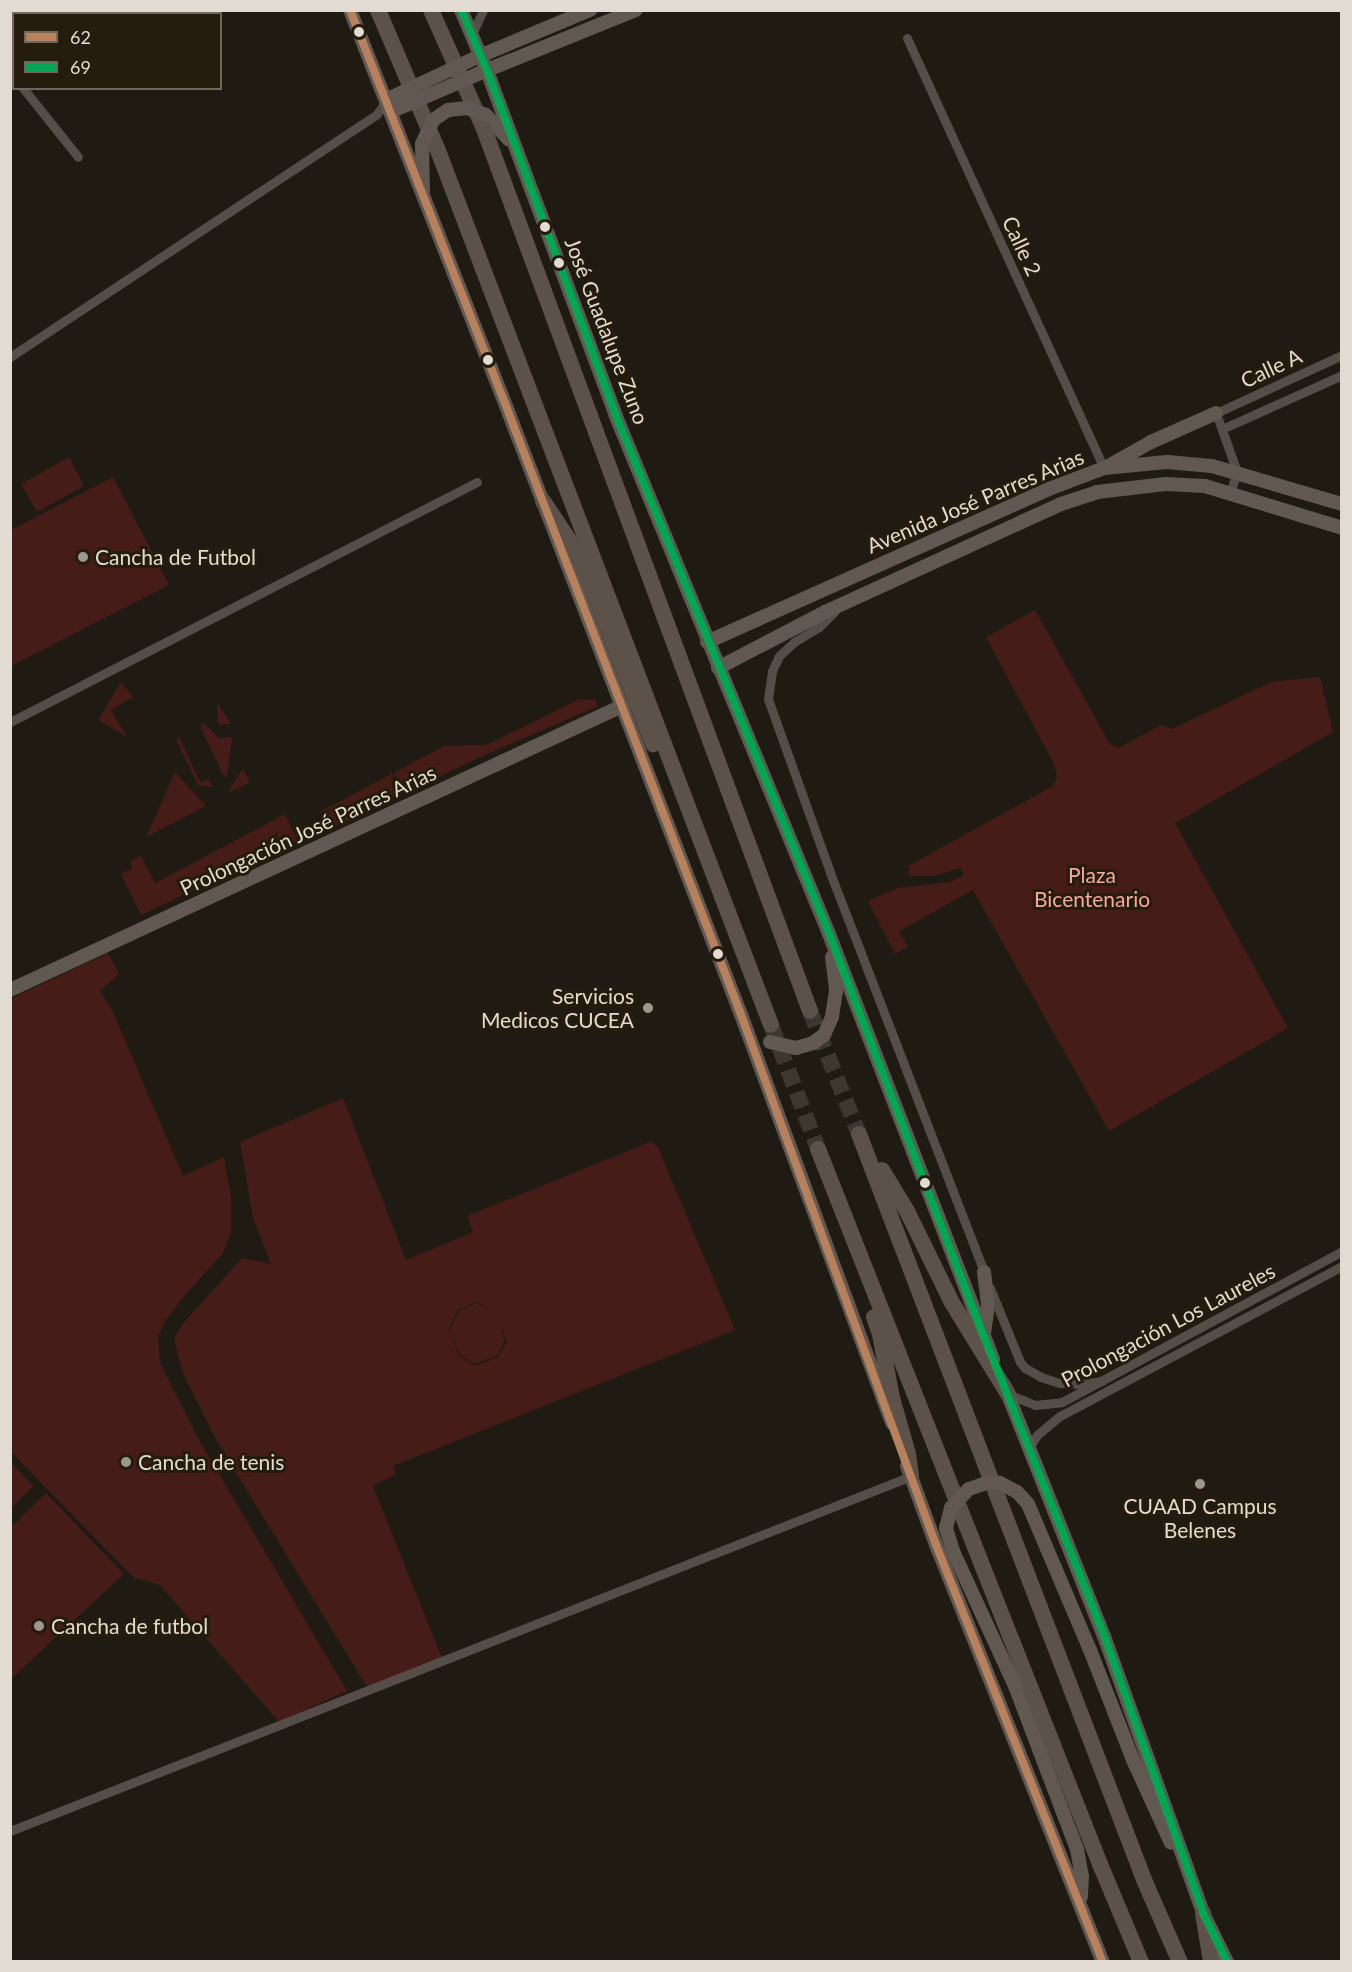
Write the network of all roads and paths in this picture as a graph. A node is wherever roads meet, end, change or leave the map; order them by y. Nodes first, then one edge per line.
1 (350, 10) edge
2 (378, 10) edge
3 (431, 10) edge
4 (461, 10) edge
5 (483, 10) edge
6 (590, 10) edge
7 (636, 10) edge
8 (472, 34) junction
9 (907, 38) dead end
10 (477, 57) junction
11 (484, 72) junction
12 (25, 90) edge
13 (388, 107) junction
14 (78, 157) dead end
15 (520, 157) junction
16 (423, 200) junction
17 (1341, 355) edge
18 (10, 357) edge
19 (1341, 375) edge
20 (1216, 413) junction
21 (1222, 429) junction
22 (1104, 468) junction
23 (1237, 472) junction
24 (477, 482) dead end
25 (1230, 493) junction
26 (543, 501) junction
27 (1341, 504) edge
28 (1341, 528) edge
29 (843, 604) junction
30 (706, 642) junction
31 (718, 668) junction
32 (622, 706) junction
33 (10, 722) edge
34 (716, 878) junction
35 (829, 934) junction
36 (10, 990) edge
37 (810, 1011) tunnel mouth
38 (740, 1012) junction
39 (771, 1025) tunnel mouth
40 (1341, 1251) edge
41 (1341, 1266) edge
42 (984, 1272) junction
43 (984, 1337) junction
44 (1102, 1381) junction
45 (1008, 1394) junction
46 (1070, 1398) junction
47 (1075, 1408) junction
48 (1029, 1447) junction
49 (911, 1476) junction
50 (10, 1832) edge
51 (1184, 1858) junction
52 (1081, 1904) junction
53 (1203, 1913) junction
54 (1104, 1962) edge
55 (1141, 1962) edge
56 (1180, 1962) edge
57 (1210, 1962) edge
58 (1227, 1962) edge

1 - 13 main road
2 - 34 highway
3 - 37 highway
4 - 8 main road, José Guadalupe Zuno
5 - 8 street
6 - 10 main road
7 - 11 main road
8 - 10 main road, José Guadalupe Zuno
9 - 22 street, Calle 2
10 - 11 main road, José Guadalupe Zuno
10 - 13 main road, bridge
11 - 13 main road, bridge
11 - 15 main road, José Guadalupe Zuno
12 - 14 street
13 - 16 main road
13 - 18 street
15 - 16 main road, bridge
15 - 30 main road, José Guadalupe Zuno
16 - 26 main road
17 - 20 street, Calle A
19 - 21 street, Calle A
20 - 21 street
20 - 22 main road
21 - 23 street
22 - 23 main road, Avenida José Parres Arias
22 - 30 main road, Avenida José Parres Arias
23 - 25 street
23 - 27 main road, Avenida José Parres Arias
24 - 33 street
25 - 28 main road, Avenida José Parres Arias
25 - 29 main road, Avenida José Parres Arias
26 - 32 main road
26 - 34 highway
29 - 31 main road, Avenida José Parres Arias
29 - 42 street
30 - 31 main road, José Guadalupe Zuno
31 - 35 main road, José Guadalupe Zuno
32 - 36 main road, Prolongación José Parres Arias
32 - 38 main road
34 - 39 highway
35 - 38 main road, bridge
35 - 43 main road
38 - 49 main road
40 - 44 street, Prolongación Los Laureles
41 - 47 street, Prolongación Los Laureles
42 - 43 main road
42 - 44 street
43 - 45 main road
44 - 46 street, Prolongación Los Laureles
45 - 46 street, Prolongación Los Laureles
45 - 48 main road
45 - 56 highway
46 - 47 street
47 - 48 street, Prolongación Los Laureles
48 - 51 main road
49 - 50 street
49 - 52 main road
49 - 55 highway
51 - 52 main road, bridge
51 - 53 main road
52 - 54 main road
53 - 57 highway
53 - 58 main road

